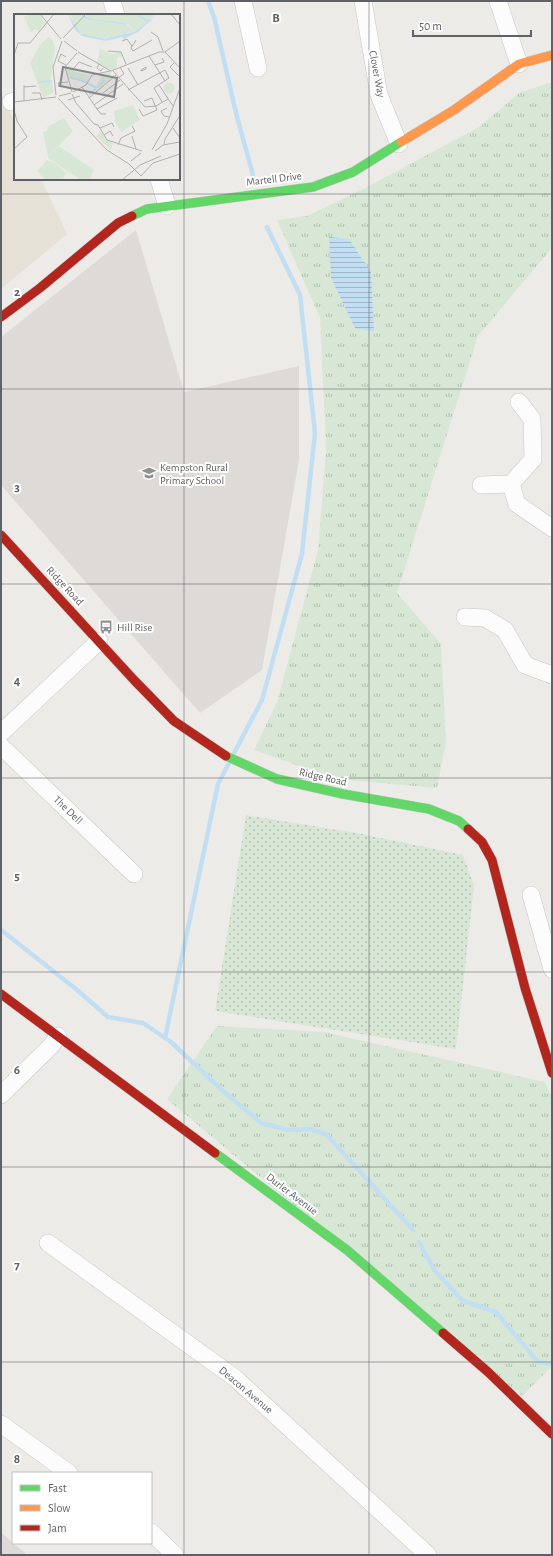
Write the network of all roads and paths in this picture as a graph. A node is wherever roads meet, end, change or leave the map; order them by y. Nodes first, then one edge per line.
1 (112, 1) edge
2 (243, 1) edge
3 (363, 1) edge
4 (498, 1) edge
5 (116, 14) edge
6 (552, 55) edge
7 (519, 64) junction
8 (258, 68) dead end
9 (399, 144) junction
10 (159, 180) edge
11 (167, 206) junction
12 (1, 317) edge
13 (519, 402) dead end
14 (511, 484) junction
15 (481, 485) dead end
16 (552, 528) edge
17 (1, 535) edge
18 (465, 617) dead end
19 (99, 641) junction
20 (552, 675) edge
21 (1, 733) edge
22 (1, 746) edge
23 (134, 874) dead end
24 (532, 895) dead end
25 (552, 969) edge
26 (1, 994) edge
27 (58, 1036) junction
28 (552, 1073) edge
29 (1, 1095) edge
30 (48, 1243) dead end
31 (1, 1424) edge
32 (552, 1434) edge
33 (68, 1472) edge
34 (152, 1533) edge
35 (175, 1555) edge
36 (428, 1555) edge

1 - 5 street
2 - 8 street
3 - 9 street, Clover Way
4 - 7 street
6 - 7 street, Martell Drive
7 - 9 street, Martell Drive
9 - 11 street, Martell Drive
10 - 11 street
11 - 12 street, Martell Drive
13 - 14 street
14 - 15 street
14 - 16 street
17 - 19 street, Ridge Road
18 - 20 street
19 - 21 street
19 - 28 street, Ridge Road
22 - 23 street, The Dell
24 - 25 street
26 - 27 street, Durler Avenue
27 - 29 street
27 - 32 street, Durler Avenue
30 - 36 street, Deacon Avenue
31 - 33 street
34 - 35 street

